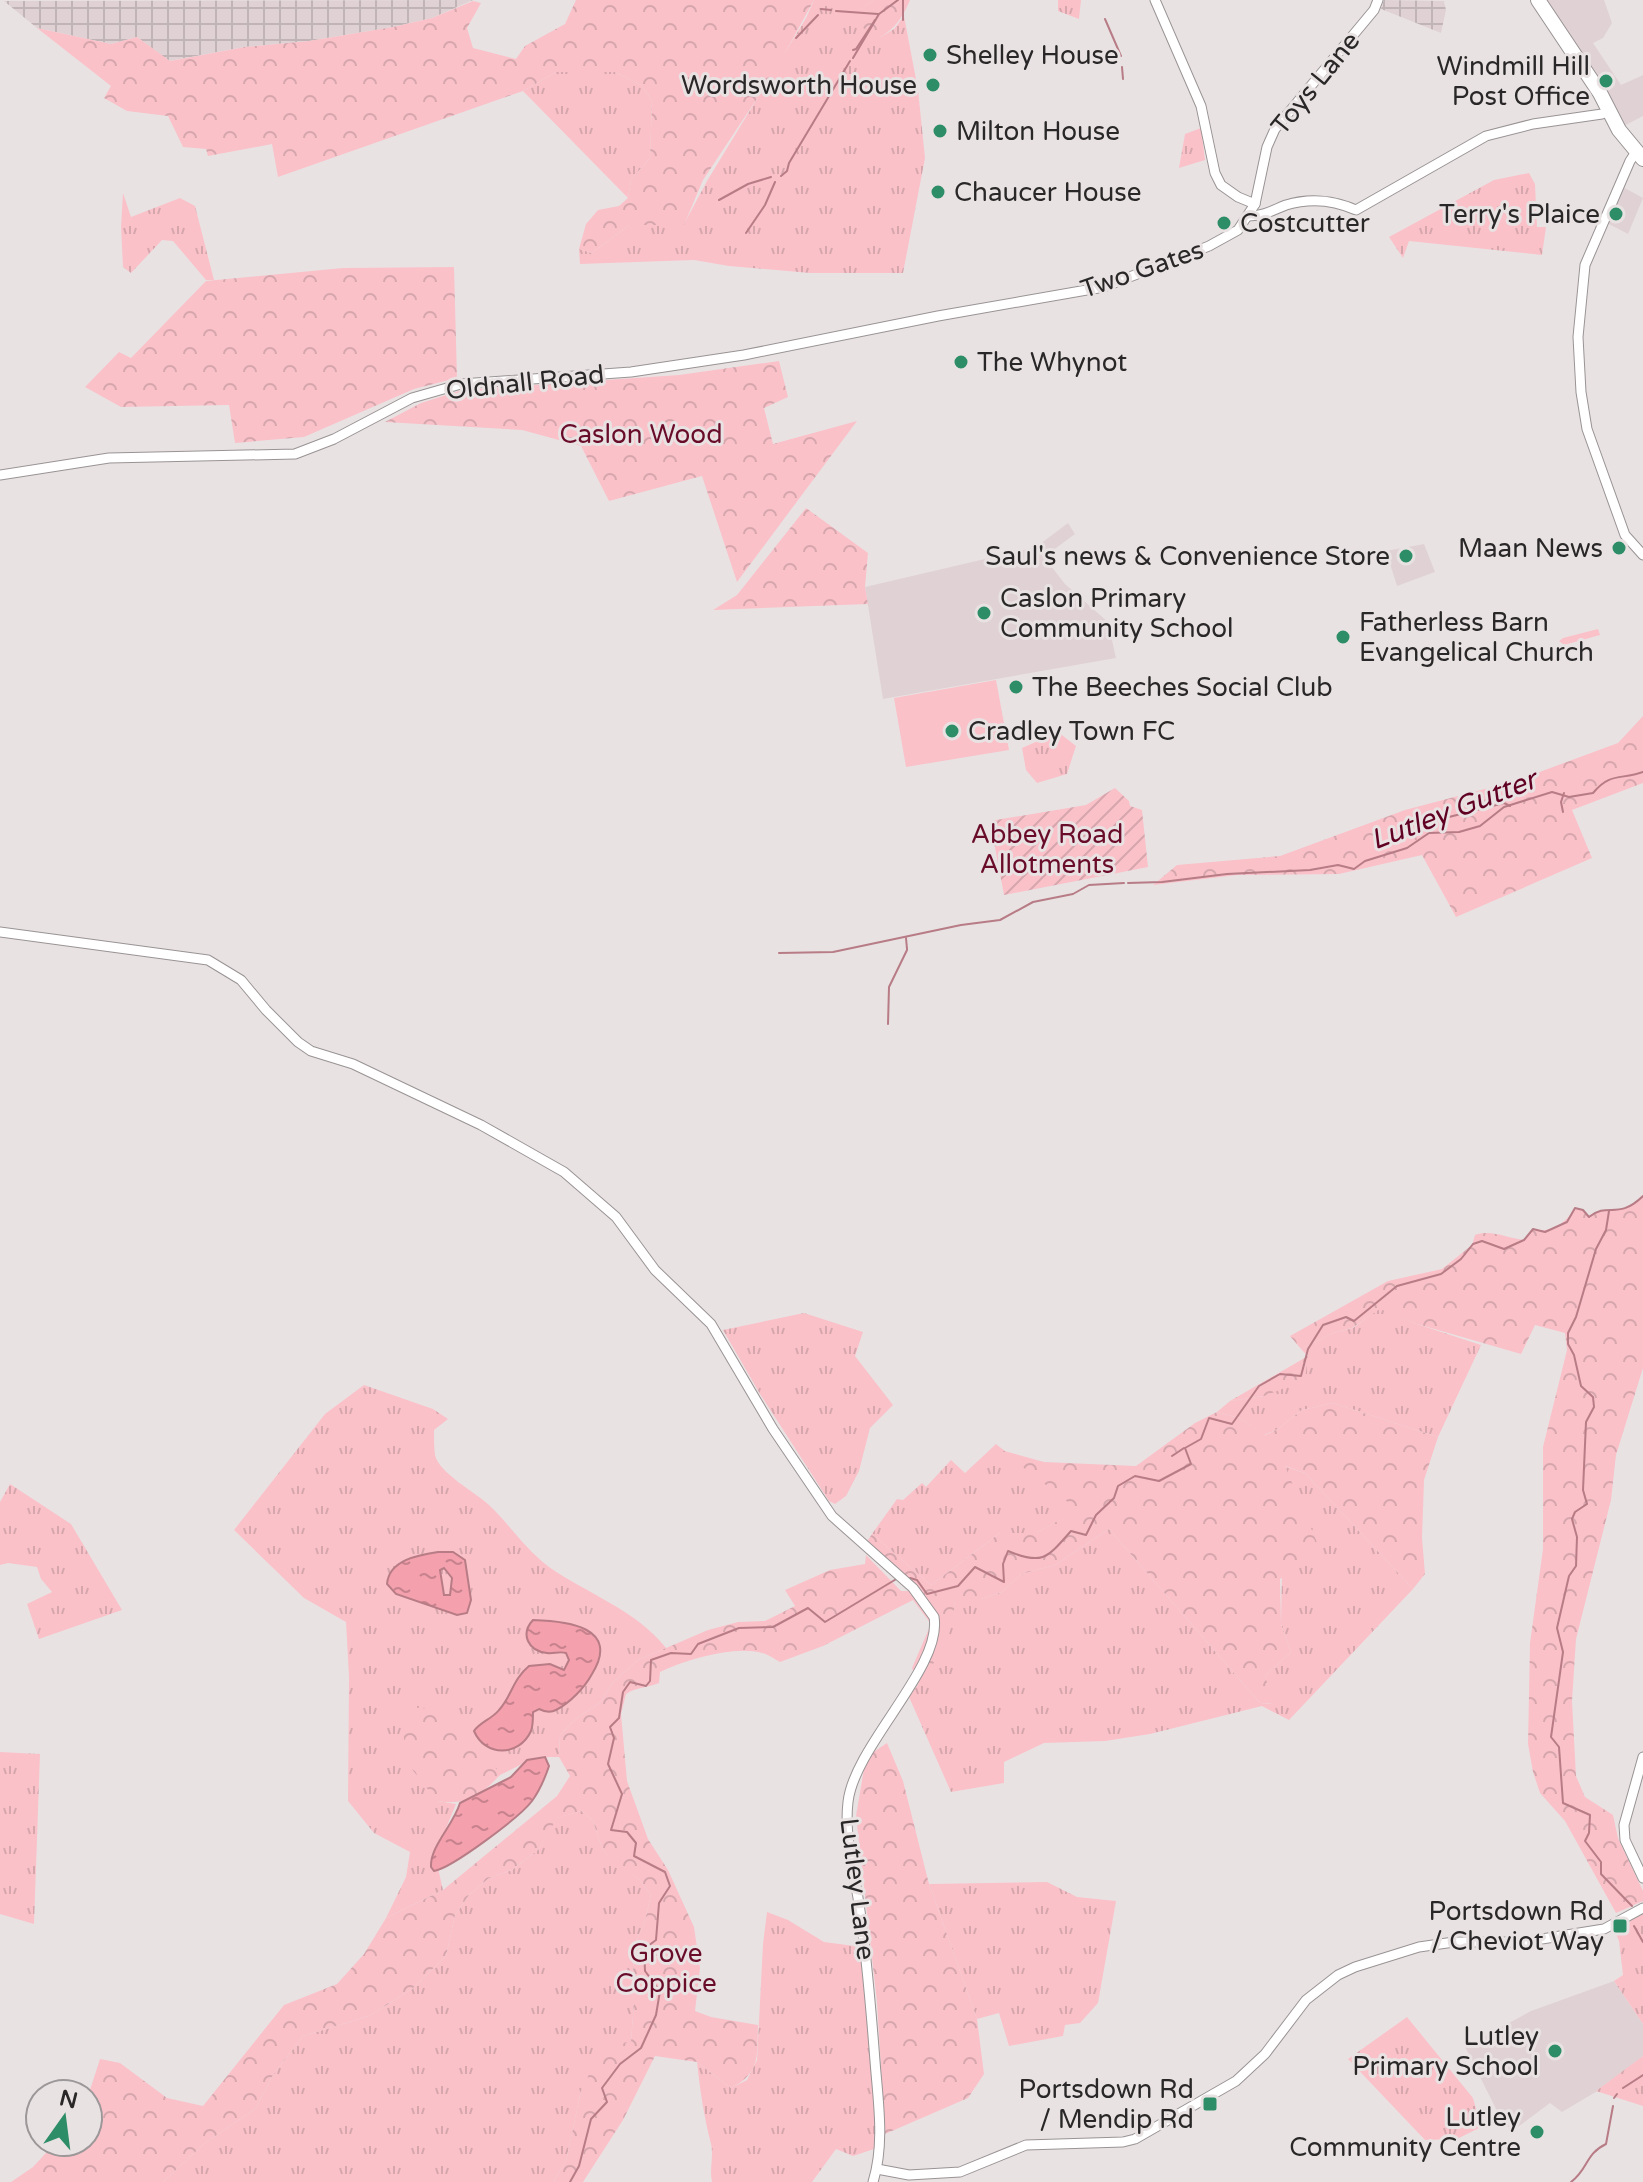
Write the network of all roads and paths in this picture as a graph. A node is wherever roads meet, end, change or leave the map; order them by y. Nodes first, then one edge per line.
1 (1155, 0) edge
2 (1378, 0) edge
3 (1538, 0) edge
4 (1608, 111) junction
5 (1640, 156) edge
6 (1255, 204) junction
7 (1249, 216) junction
8 (917, 321) joint
9 (0, 475) edge
10 (1643, 555) edge
11 (0, 932) edge
12 (1643, 1757) edge
13 (1643, 1878) edge
14 (1643, 1908) edge
15 (877, 2169) junction
16 (873, 2182) edge

1 - 6 street
2 - 6 street, Toys Lane
3 - 4 highway
4 - 5 highway
4 - 7 street, Two Gates
5 - 10 street
6 - 7 street, Toys Lane
7 - 8 street, Two Gates
8 - 9 street, Oldnall Road
11 - 15 street, Lutley Lane
12 - 13 street
14 - 15 street
15 - 16 street, Lutley Lane

